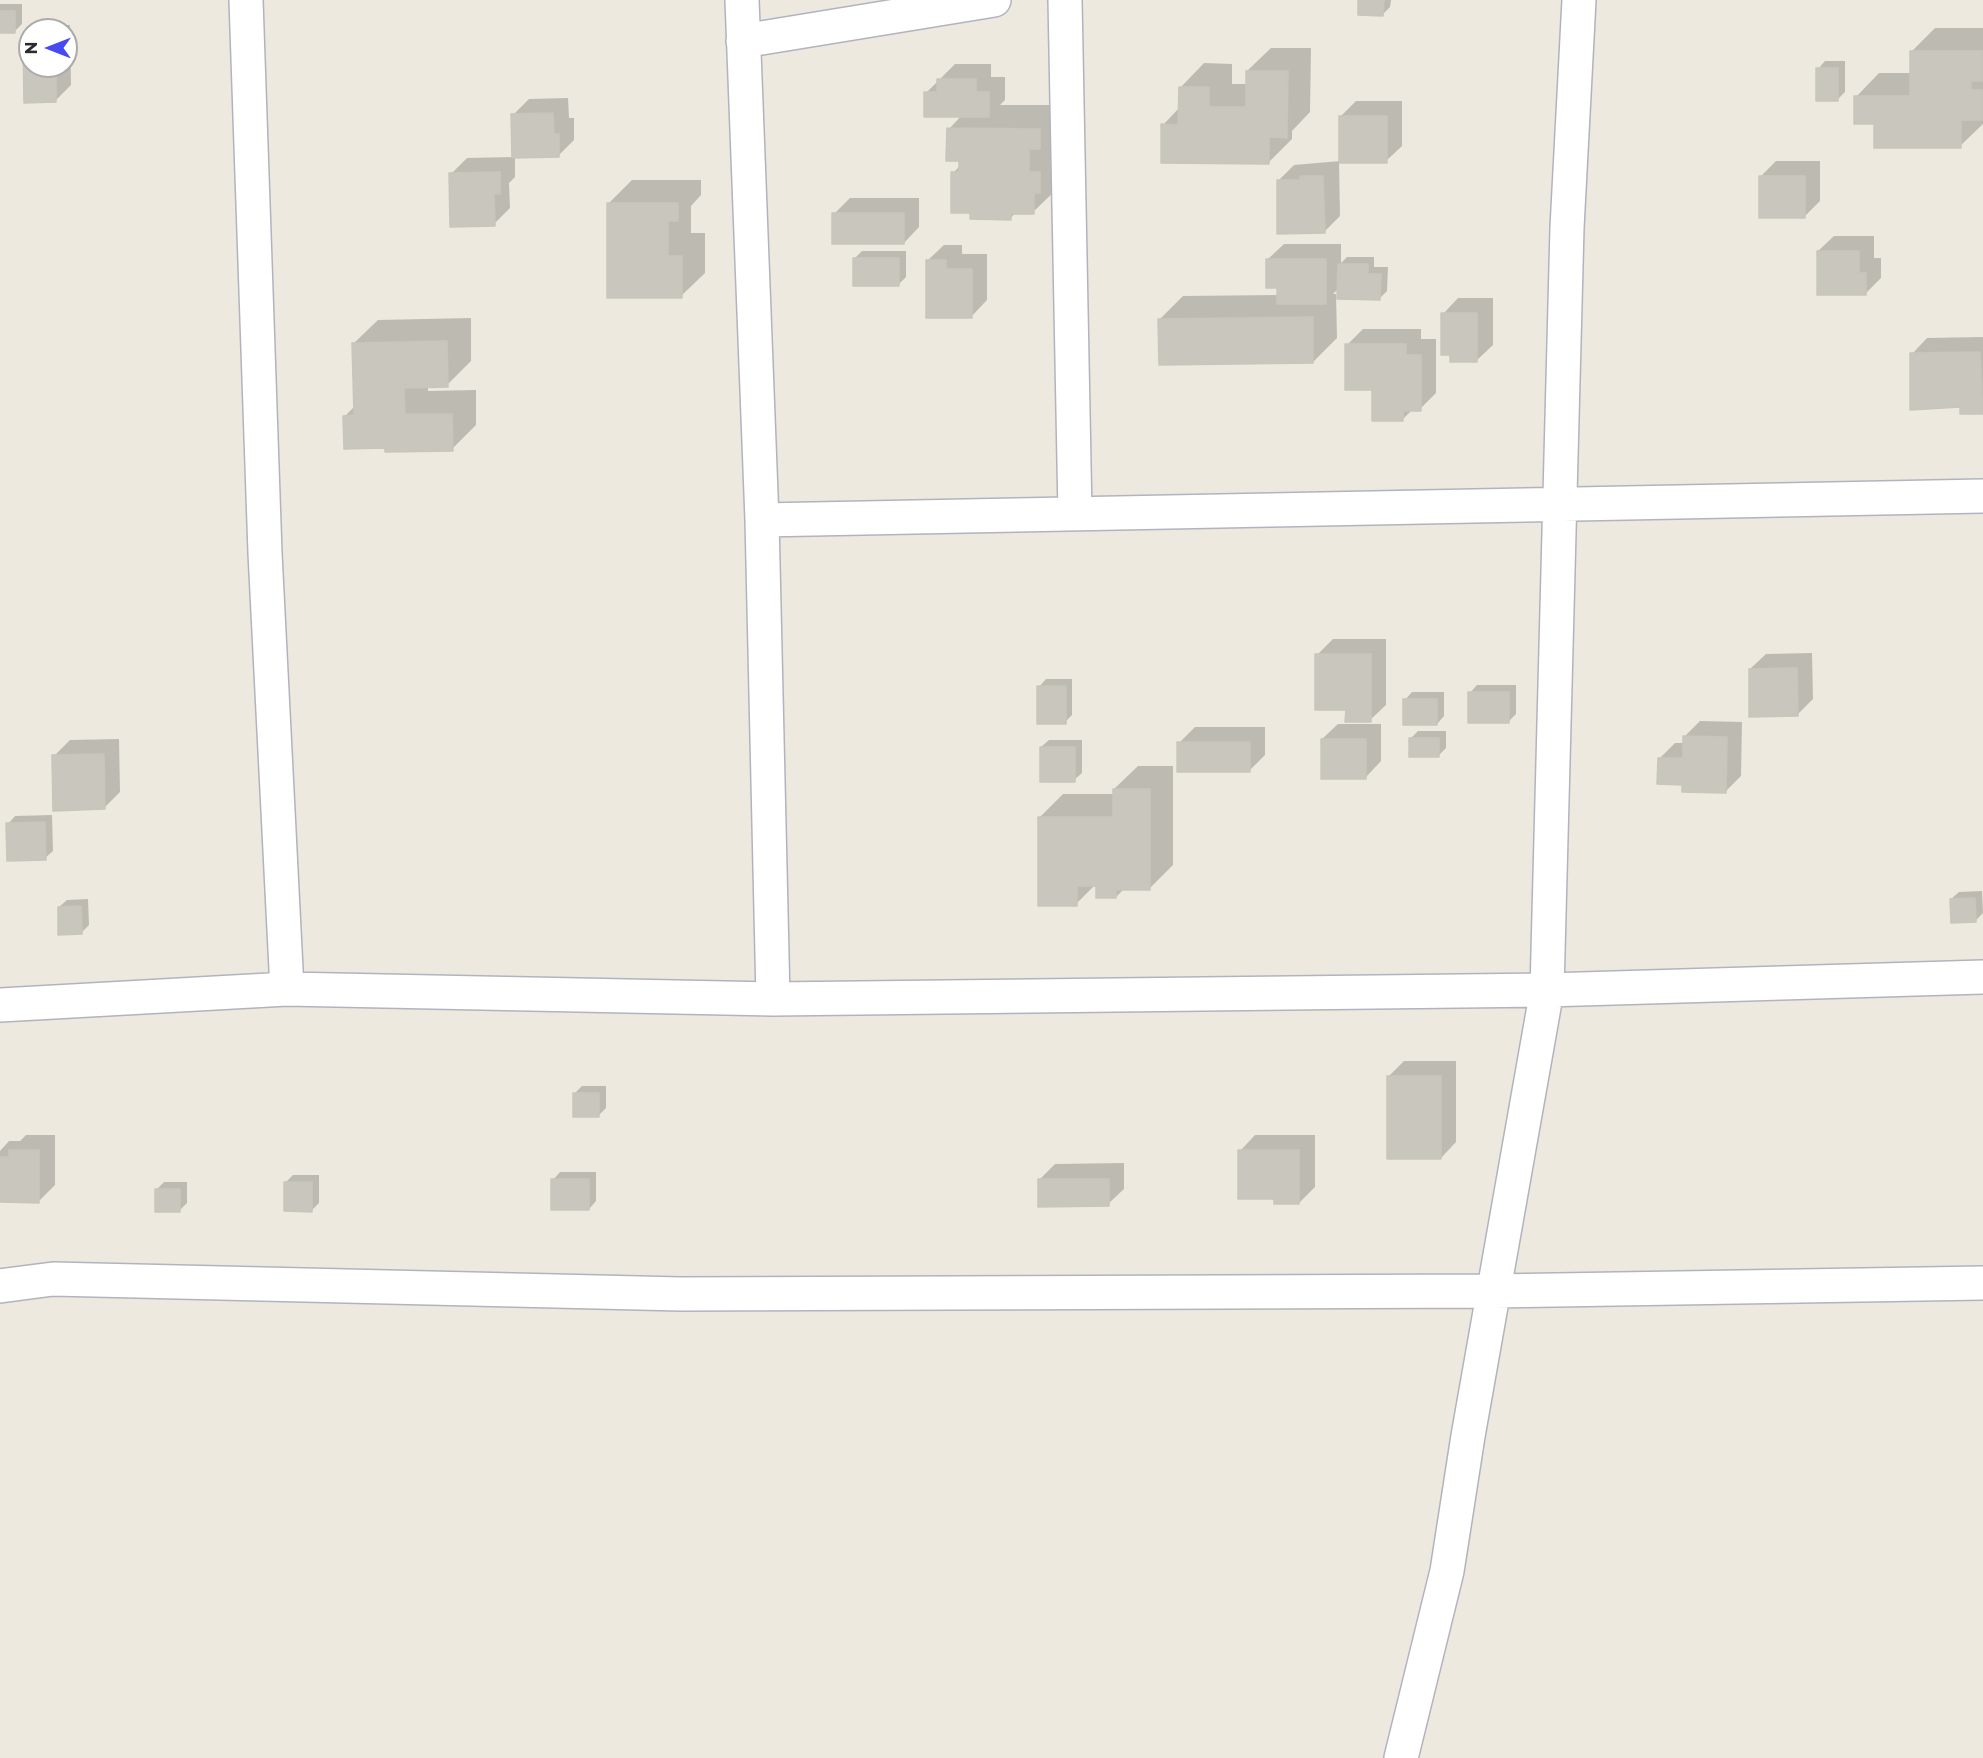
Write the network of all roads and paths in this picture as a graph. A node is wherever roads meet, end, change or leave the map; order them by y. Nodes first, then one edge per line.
1 (246, 0) edge
2 (742, 0) edge
3 (994, 0) edge
4 (1065, 0) edge
5 (1579, 0) edge
6 (743, 41) junction
7 (1983, 496) edge
8 (1561, 504) junction
9 (1075, 514) junction
10 (762, 520) junction
11 (1983, 977) edge
12 (287, 989) junction
13 (1547, 990) junction
14 (773, 999) junction
15 (0, 1005) edge
16 (1983, 1283) edge
17 (0, 1286) edge
18 (1495, 1291) junction
19 (1401, 1758) edge

1 - 12 street
2 - 6 street
3 - 6 street
4 - 9 street
5 - 8 street
6 - 10 street
7 - 8 street
8 - 9 street
8 - 13 street
9 - 10 street
10 - 14 street
11 - 13 street
12 - 14 street
12 - 15 street
13 - 14 street
13 - 18 street
16 - 18 street
17 - 18 street
18 - 19 street

